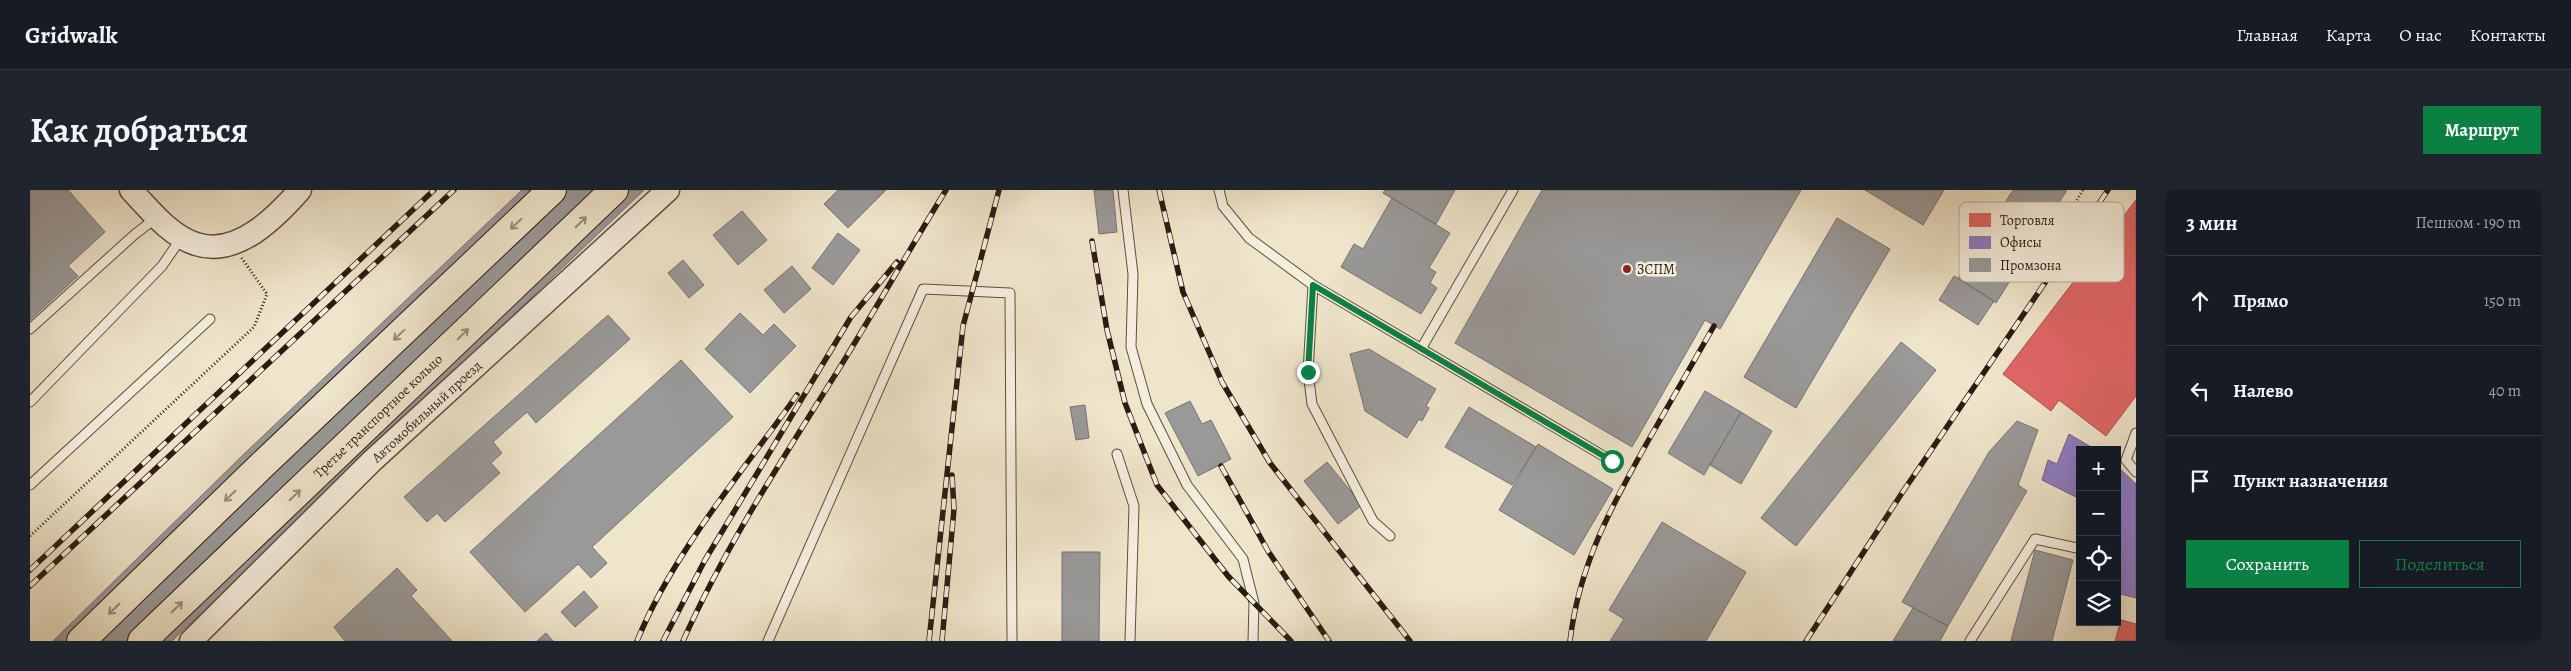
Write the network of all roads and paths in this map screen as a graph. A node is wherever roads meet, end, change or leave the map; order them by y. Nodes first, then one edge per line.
1 (131, 190) edge
2 (300, 190) edge
3 (552, 190) edge
4 (614, 190) edge
5 (668, 190) edge
6 (1123, 190) edge
7 (1219, 190) edge
8 (1513, 190) edge
9 (2083, 190) edge
10 (2077, 202) edge
11 (156, 217) junction
12 (182, 237) junction
13 (231, 243) junction
14 (1313, 285) junction
15 (210, 319) dead end
16 (30, 329) edge
17 (1421, 348) junction
18 (30, 402) edge
19 (2136, 433) edge
20 (1117, 454) dead end
21 (1612, 461) dead end
22 (2136, 472) edge
23 (30, 485) edge
24 (30, 536) edge
25 (1390, 536) dead end
26 (2076, 548) edge
27 (81, 641) edge
28 (142, 641) edge
29 (191, 641) edge
30 (768, 641) edge
31 (1012, 641) edge
32 (1130, 641) edge
33 (1253, 641) edge
34 (1970, 641) edge

1 - 11 street
2 - 13 street
3 -> 27 main road
28 -> 4 main road, Третье транспортное кольцо
5 - 29 street, Автомобильный проезд
6 - 33 lane
7 - 14 lane
8 - 17 lane
9 - 10 path
11 - 12 street
11 - 16 lane
12 - 13 street
12 - 18 lane
13 - 24 path
14 - 17 lane
14 - 25 lane
15 - 23 lane
17 - 21 lane
19 - 22 lane
20 - 32 lane
26 - 34 lane
30 - 31 lane

